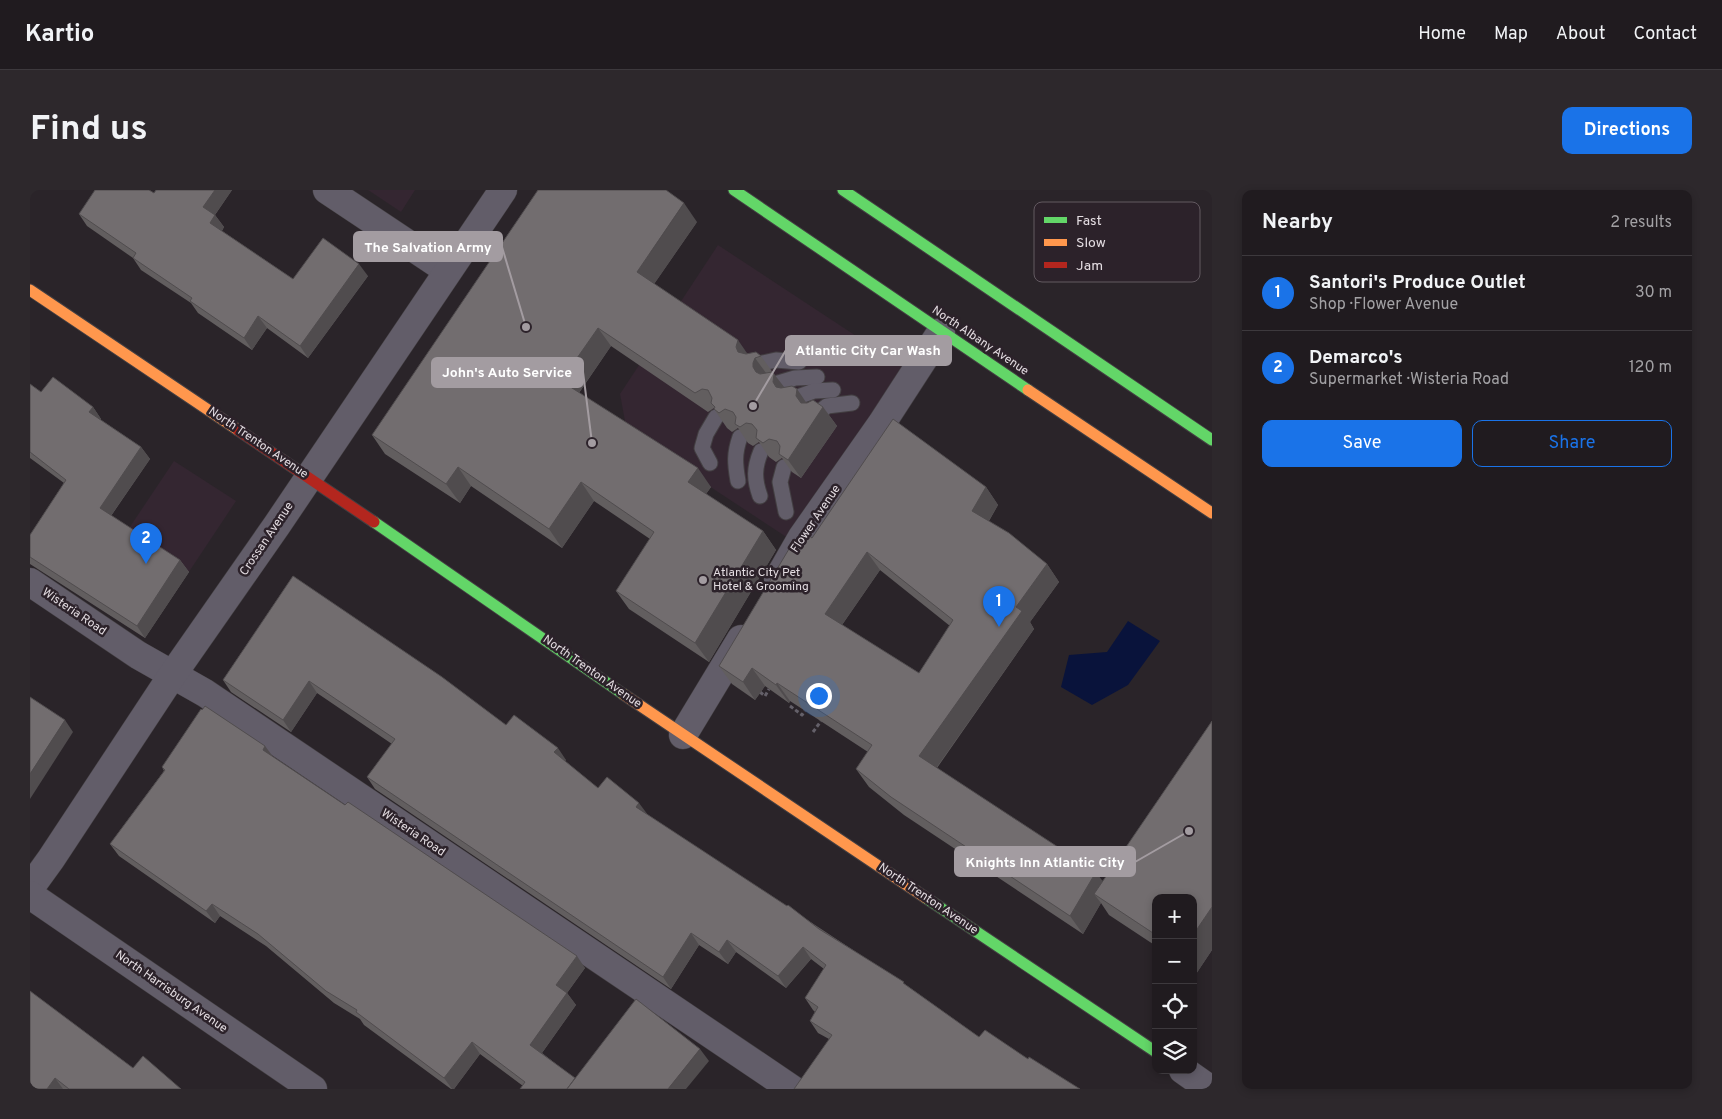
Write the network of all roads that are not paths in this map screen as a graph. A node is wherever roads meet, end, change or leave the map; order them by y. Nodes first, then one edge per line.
1 (327, 190) edge
2 (503, 190) edge
3 (734, 190) edge
4 (843, 190) edge
5 (447, 270) junction
6 (30, 290) edge
7 (941, 332) junction
8 (799, 362) dead end
9 (758, 364) edge
10 (817, 377) dead end
11 (775, 384) edge
12 (833, 390) dead end
13 (795, 398) edge
14 (852, 403) dead end
15 (818, 413) edge
16 (716, 417) edge
17 (740, 437) edge
18 (1212, 440) edge
19 (761, 451) edge
20 (710, 463) dead end
21 (784, 467) edge
22 (309, 477) junction
23 (738, 481) dead end
24 (760, 496) dead end
25 (786, 512) dead end
26 (1212, 513) edge
27 (30, 582) edge
28 (173, 674) junction
29 (683, 735) junction
30 (30, 888) edge
31 (30, 894) edge
32 (1152, 1049) edge
33 (1189, 1074) edge
34 (313, 1089) edge
35 (792, 1089) edge
36 (1210, 1089) edge

1 - 5 street
2 - 5 street, Crossan Avenue
3 - 7 main road, North Albany Avenue
4 - 18 main road
5 - 22 street, Crossan Avenue
6 - 22 main road, North Trenton Avenue
7 - 26 main road, North Albany Avenue
7 - 29 street, Flower Avenue
8 - 9 lane
10 - 11 lane
12 - 13 lane
14 - 15 lane
16 - 20 lane
17 - 23 lane
19 - 24 lane
21 - 25 lane
22 - 28 street, Crossan Avenue
22 - 29 main road, North Trenton Avenue
27 - 28 street, Wisteria Road
28 - 30 street, Crossan Avenue
28 - 35 street, Wisteria Road
29 - 32 main road, North Trenton Avenue
31 - 34 street, North Harrisburg Avenue
33 - 36 street

